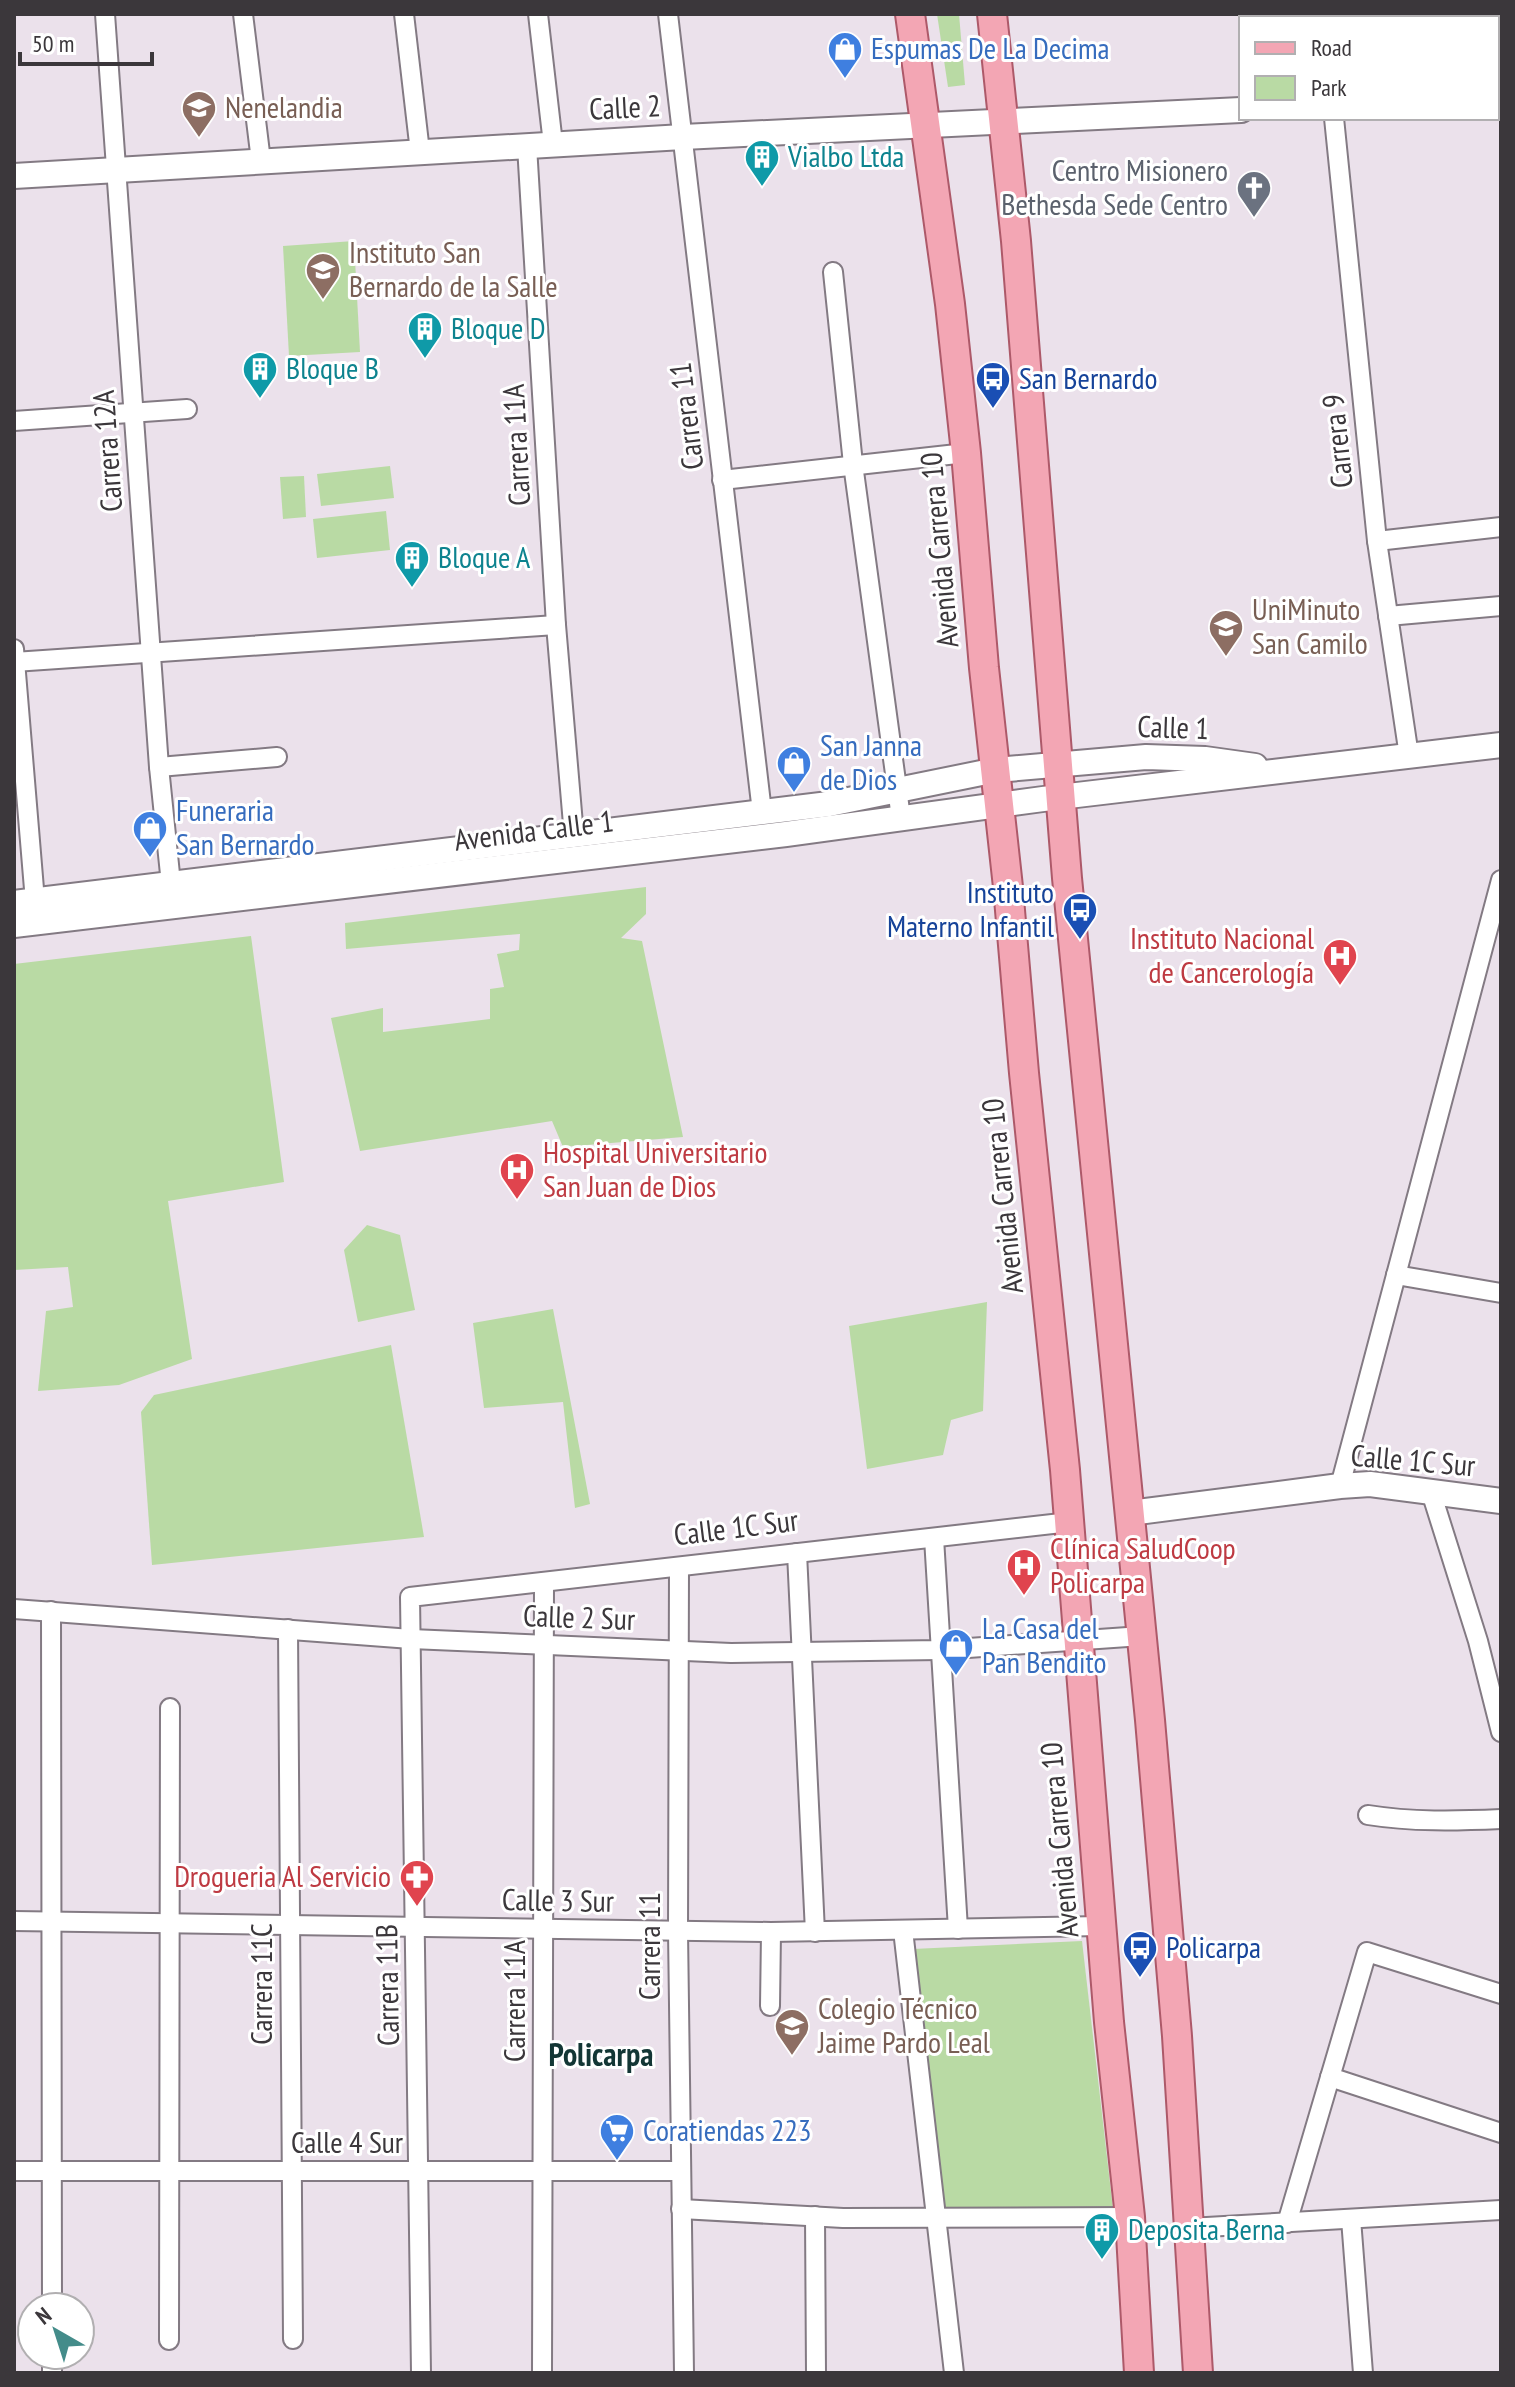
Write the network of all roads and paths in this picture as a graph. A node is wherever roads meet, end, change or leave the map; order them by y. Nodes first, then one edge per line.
1 (105, 14) edge
2 (243, 14) edge
3 (404, 14) edge
4 (538, 14) edge
5 (668, 14) edge
6 (910, 14) edge
7 (992, 14) edge
8 (1239, 110) edge
9 (1334, 120) edge
10 (1003, 121) junction
11 (926, 125) junction
12 (683, 137) junction
13 (553, 144) junction
14 (527, 146) junction
15 (420, 152) junction
16 (261, 161) junction
17 (115, 170) junction
18 (14, 176) edge
19 (833, 272) dead end
20 (187, 409) dead end
21 (133, 413) junction
22 (14, 421) edge
23 (966, 453) junction
24 (853, 464) junction
25 (722, 480) junction
26 (1501, 527) edge
27 (1377, 541) junction
28 (1501, 606) edge
29 (1388, 616) junction
30 (556, 625) junction
31 (14, 649) edge
32 (150, 653) junction
33 (14, 662) edge
34 (1501, 745) edge
35 (1409, 756) junction
36 (277, 757) dead end
37 (1059, 764) junction
38 (159, 767) junction
39 (996, 770) junction
40 (1285, 771) junction
41 (897, 790) junction
42 (1061, 798) junction
43 (999, 805) junction
44 (762, 812) junction
45 (901, 818) junction
46 (574, 836) junction
47 (1501, 880) edge
48 (171, 884) junction
49 (25, 913) edge
50 (1396, 1275) junction
51 (1501, 1293) edge
52 (1340, 1486) junction
53 (1431, 1492) junction
54 (1501, 1501) edge
55 (1130, 1513) junction
56 (1070, 1522) junction
57 (934, 1538) junction
58 (797, 1553) junction
59 (679, 1567) junction
60 (544, 1582) junction
61 (410, 1597) joint
62 (14, 1609) edge
63 (51, 1611) junction
64 (288, 1629) junction
65 (1142, 1636) junction
66 (411, 1639) junction
67 (1078, 1641) junction
68 (544, 1644) junction
69 (679, 1650) junction
70 (940, 1650) junction
71 (801, 1652) junction
72 (170, 1708) dead end
73 (1501, 1732) edge
74 (1368, 1815) dead end
75 (1501, 1819) edge
76 (52, 1920) junction
77 (14, 1921) edge
78 (170, 1922) junction
79 (290, 1925) junction
80 (1101, 1926) junction
81 (415, 1927) junction
82 (543, 1929) junction
83 (958, 1929) junction
84 (903, 1930) junction
85 (678, 1931) junction
86 (771, 1932) junction
87 (815, 1932) junction
88 (1501, 1994) edge
89 (770, 2006) dead end
90 (1330, 2077) junction
91 (1501, 2133) edge
92 (14, 2171) edge
93 (52, 2171) junction
94 (169, 2171) junction
95 (292, 2171) junction
96 (419, 2171) junction
97 (543, 2171) junction
98 (681, 2171) junction
99 (681, 2209) junction
100 (1501, 2210) edge
101 (815, 2216) junction
102 (1130, 2217) junction
103 (936, 2218) junction
104 (1351, 2219) junction
105 (1287, 2223) junction
106 (1189, 2228) junction
107 (52, 2291) edge
108 (293, 2339) dead end
109 (169, 2340) dead end
110 (421, 2373) edge
111 (542, 2373) edge
112 (684, 2373) edge
113 (816, 2373) edge
114 (954, 2373) edge
115 (1139, 2373) edge
116 (1198, 2373) edge
117 (1363, 2373) edge

1 - 17 street, Carrera 12A
2 - 16 street
3 - 15 street
4 - 13 street
5 - 12 street, Carrera 11
6 - 11 main road, Avenida Carrera 10
7 - 10 main road
8 - 10 street, Calle 2
9 - 27 street, Carrera 9
10 - 11 street, Calle 2
10 - 37 main road
11 - 12 street, Calle 2
11 - 23 main road, Avenida Carrera 10
12 - 13 street, Calle 2
12 - 25 street, Carrera 11
13 - 14 street, Calle 2
14 - 15 street, Calle 2
14 - 30 street, Carrera 11A
15 - 16 street, Calle 2
16 - 17 street, Calle 2
17 - 18 street, Calle 2
17 - 21 street, Carrera 12A
19 - 24 street
20 - 21 street
21 - 22 street
21 - 32 street, Carrera 12A
23 - 24 street
23 - 39 main road, Avenida Carrera 10
24 - 25 street
24 - 41 street
25 - 44 street, Carrera 11
26 - 27 street
27 - 29 street, Carrera 9
28 - 29 street
29 - 35 street, Carrera 9
30 - 32 street
30 - 46 street, Carrera 11A
31 - 33 street
32 - 33 street
32 - 38 street, Carrera 12A
33 - 49 street
34 - 35 street, Calle 1
35 - 40 street, Calle 1
36 - 38 street
37 - 39 street, Avenida Calle 1
37 - 40 street, Calle 1
37 - 42 main road
38 - 48 street, Carrera 12A
39 - 41 street, Avenida Calle 1
39 - 43 main road, Avenida Carrera 10
40 - 42 street, Calle 1
41 - 44 street, Avenida Calle 1
41 - 45 street
42 - 43 street, Avenida Calle 1
42 - 55 main road
43 - 45 street, Avenida Calle 1
43 - 56 main road, Avenida Carrera 10
44 - 46 street, Avenida Calle 1
45 - 49 street, Avenida Calle 1
46 - 48 street, Avenida Calle 1
47 - 50 street
48 - 49 street, Avenida Calle 1
50 - 51 street
50 - 52 street
52 - 53 street, Calle 1C Sur
52 - 55 street, Calle 1C Sur
53 - 54 street, Calle 1C Sur
53 - 73 street
55 - 65 main road
56 - 57 street, Calle 1C Sur
56 - 67 main road, Avenida Carrera 10
57 - 58 street, Calle 1C Sur
57 - 70 street
58 - 59 street, Calle 1C Sur
58 - 71 street
59 - 60 street, Calle 1C Sur
59 - 69 street, Carrera 11
60 - 61 street, Calle 1C Sur
60 - 68 street, Carrera 11A
61 - 66 street, Carrera 11B
62 - 63 street, Calle 2 Sur
63 - 64 street, Calle 2 Sur
63 - 76 street
64 - 66 street, Calle 2 Sur
64 - 79 street, Carrera 11C
65 - 67 street, Calle 2 Sur
65 - 106 main road
66 - 68 street, Calle 2 Sur
66 - 81 street, Carrera 11B
67 - 70 street, Calle 2 Sur
67 - 80 main road, Avenida Carrera 10
68 - 69 street, Calle 2 Sur
68 - 82 street, Carrera 11A
69 - 71 street, Calle 2 Sur
69 - 85 street, Carrera 11
70 - 71 street, Calle 2 Sur
70 - 83 street
71 - 87 street
72 - 78 street
74 - 75 street
76 - 77 street, Calle 3 Sur
76 - 78 street, Calle 3 Sur
76 - 93 street
78 - 79 street, Calle 3 Sur
78 - 94 street
79 - 81 street, Calle 3 Sur
79 - 95 street, Carrera 11C
80 - 83 street, Calle 3 Sur
80 - 102 main road, Avenida Carrera 10
81 - 82 street, Calle 3 Sur
81 - 96 street, Carrera 11B
82 - 85 street, Calle 3 Sur
82 - 97 street, Carrera 11A
83 - 84 street, Calle 3 Sur
84 - 87 street, Calle 3 Sur
84 - 103 street
85 - 86 street, Calle 3 Sur
85 - 98 street, Carrera 11
86 - 87 street, Calle 3 Sur
86 - 89 street
88 - 90 street
90 - 91 street
90 - 105 street
92 - 93 street, Calle 4 Sur
93 - 94 street, Calle 4 Sur
93 - 107 street
94 - 95 street, Calle 4 Sur
94 - 109 street
95 - 96 street, Calle 4 Sur
95 - 108 street, Carrera 11C
96 - 97 street, Calle 4 Sur
96 - 110 street, Carrera 11B
97 - 98 street, Calle 4 Sur
97 - 111 street, Carrera 11A
98 - 99 street, Carrera 11
99 - 101 street
99 - 112 street, Carrera 11
100 - 104 street
101 - 103 street
101 - 113 street
102 - 103 street
102 - 115 main road, Avenida Carrera 10
103 - 114 street
104 - 105 street
104 - 117 street
105 - 106 street
106 - 116 main road

